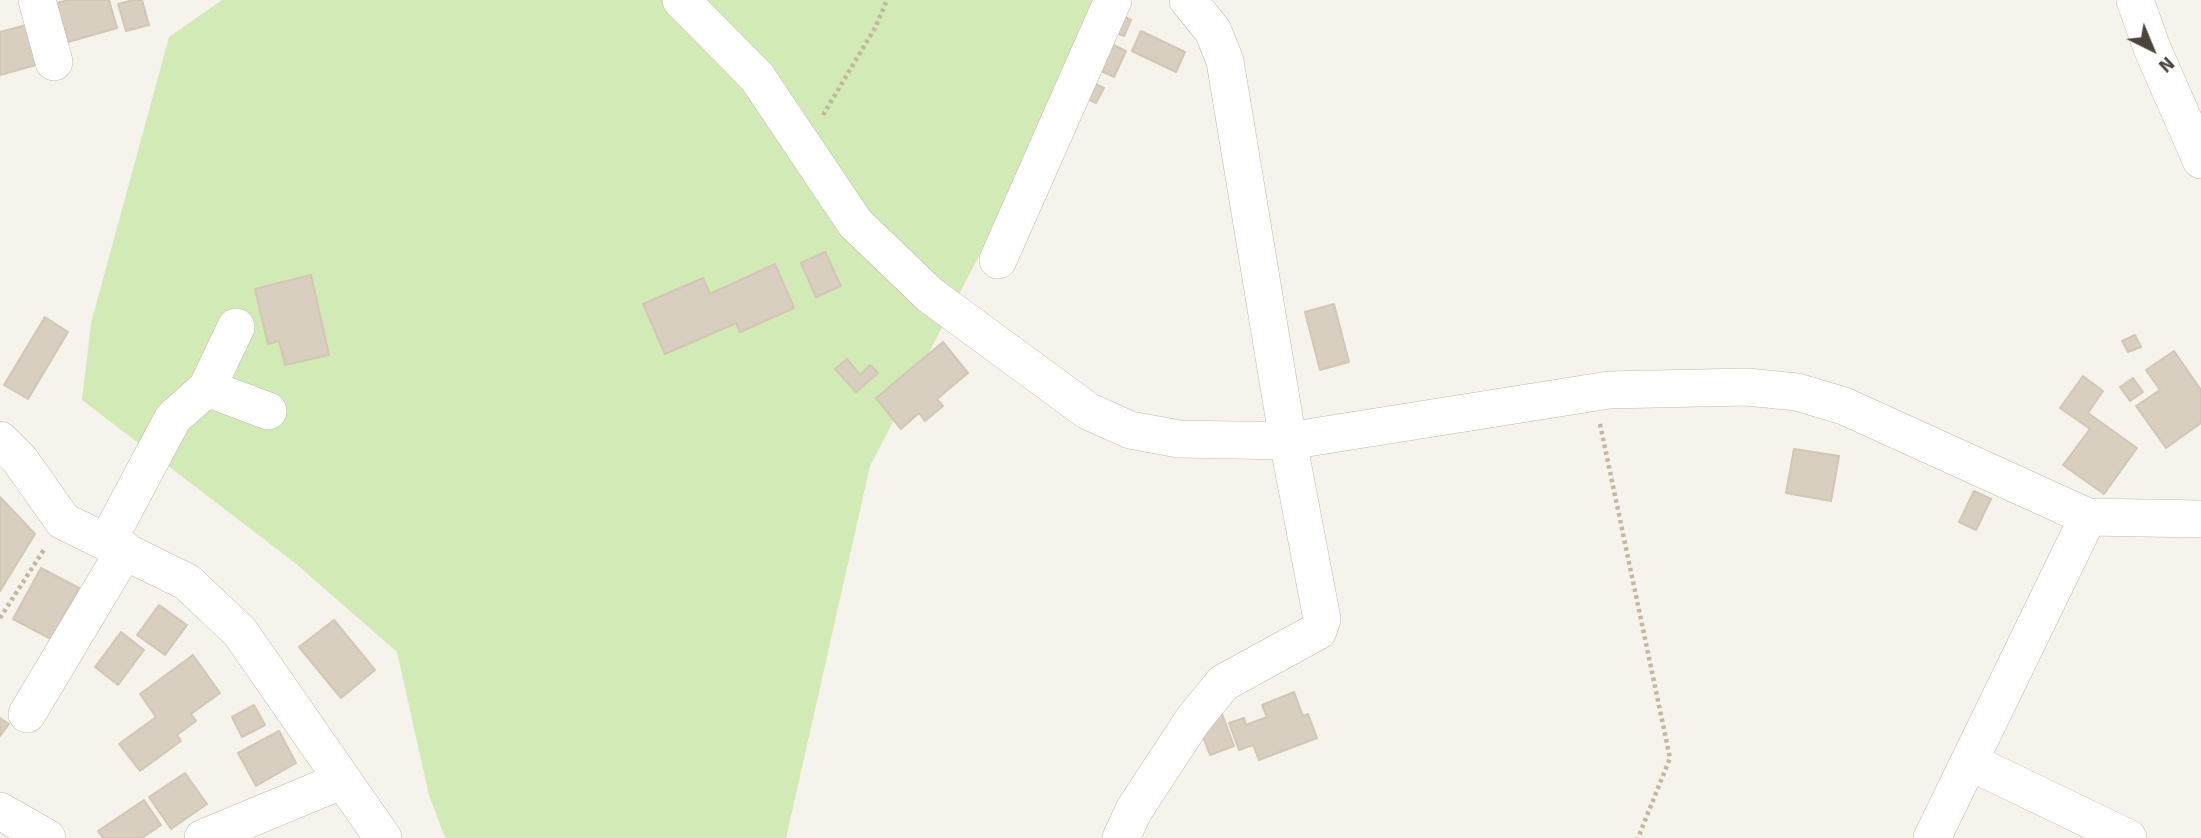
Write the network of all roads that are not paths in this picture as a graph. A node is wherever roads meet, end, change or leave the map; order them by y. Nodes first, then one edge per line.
1 (37, 0) edge
2 (681, 0) edge
3 (1113, 0) edge
4 (1188, 0) edge
5 (2135, 0) edge
6 (54, 62) dead end
7 (2201, 160) edge
8 (998, 260) dead end
9 (236, 327) dead end
10 (207, 388) junction
11 (268, 411) dead end
12 (0, 440) edge
13 (1288, 441) junction
14 (2088, 517) junction
15 (2201, 519) edge
16 (116, 546) junction
17 (27, 714) dead end
18 (1970, 762) junction
19 (343, 779) junction
20 (0, 811) edge
21 (47, 838) edge
22 (202, 838) edge
23 (383, 838) edge
24 (1121, 838) edge
25 (1932, 838) edge
26 (2128, 838) edge

1 - 6 street
2 - 13 street
3 - 8 street
4 - 13 street
5 - 7 street
9 - 10 street
10 - 11 street
10 - 16 street
12 - 16 street
13 - 14 street
13 - 24 street
14 - 15 street
14 - 18 street
16 - 17 street
16 - 19 street
18 - 25 street
18 - 26 street
19 - 22 street
19 - 23 street
20 - 21 street

